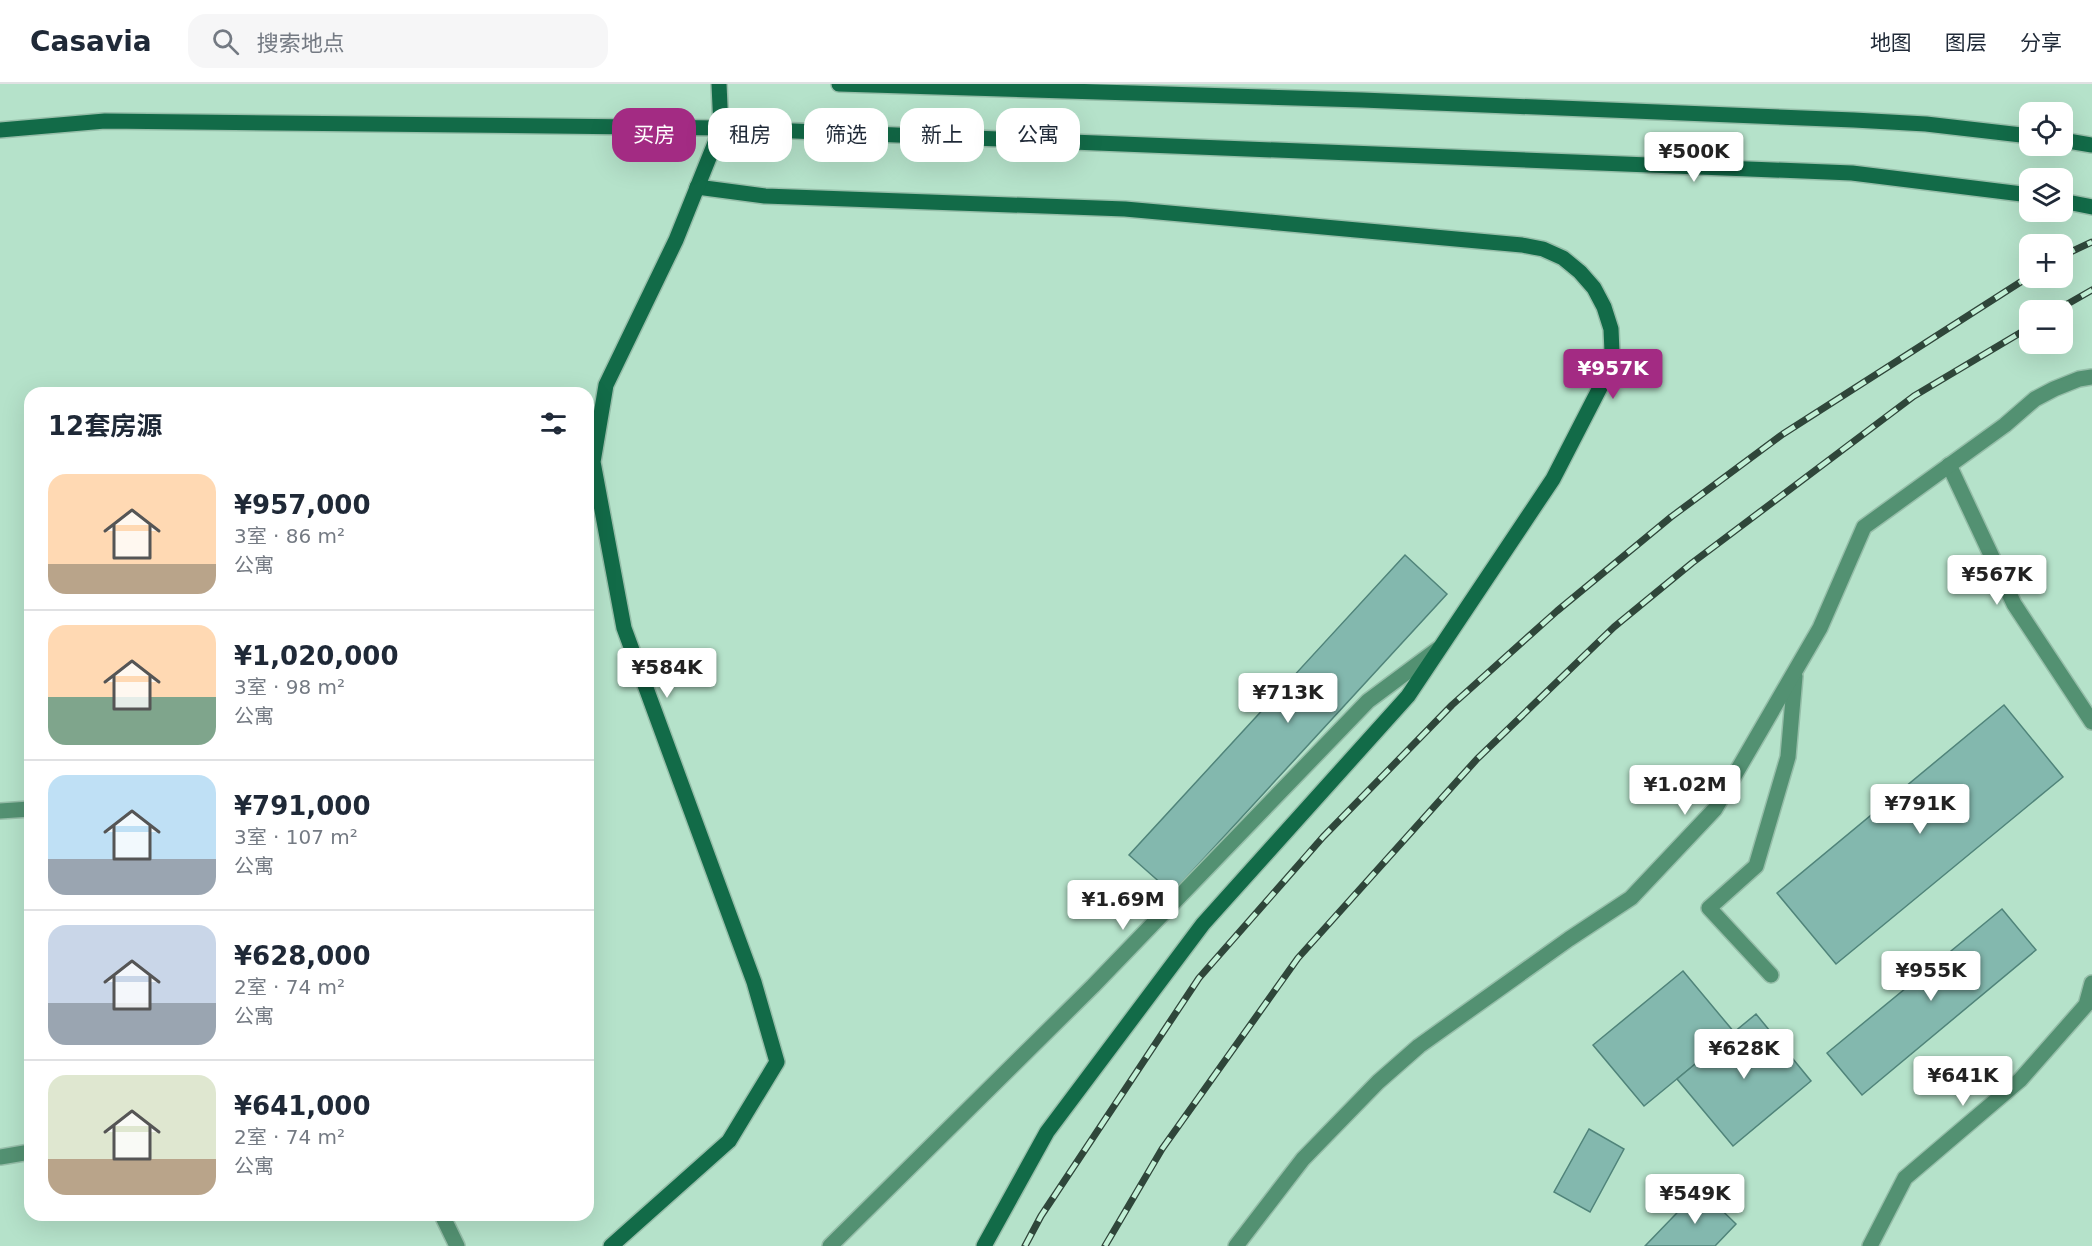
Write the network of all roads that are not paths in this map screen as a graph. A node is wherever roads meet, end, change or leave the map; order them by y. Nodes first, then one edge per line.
1 (719, 84) edge
2 (839, 84) edge
3 (720, 108) edge
4 (708, 128) edge
5 (0, 130) edge
6 (792, 131) edge
7 (2019, 135) edge
8 (2073, 142) edge
9 (2092, 145) edge
10 (708, 160) edge
11 (697, 187) junction
12 (2019, 194) edge
13 (2073, 203) edge
14 (2092, 207) edge
15 (2092, 377) edge
16 (594, 456) edge
17 (1949, 465) junction
18 (594, 467) edge
19 (1441, 647) junction
20 (1795, 670) junction
21 (2092, 722) edge
22 (24, 809) edge
23 (0, 811) edge
24 (1771, 975) dead end
25 (2092, 983) edge
26 (24, 1153) edge
27 (0, 1157) edge
28 (445, 1221) edge
29 (457, 1246) edge
30 (611, 1246) edge
31 (831, 1246) edge
32 (984, 1246) edge
33 (1236, 1246) edge
34 (1870, 1246) edge

1 - 3 street
2 - 7 street
4 - 5 street
6 - 12 street
8 - 9 street
10 - 11 street
11 - 16 street
11 - 19 street
13 - 14 street
15 - 17 street
17 - 20 street
17 - 21 street
18 - 30 street
19 - 31 street
19 - 32 street
20 - 24 street
20 - 33 street
22 - 23 street
25 - 34 street
26 - 27 street
28 - 29 street

